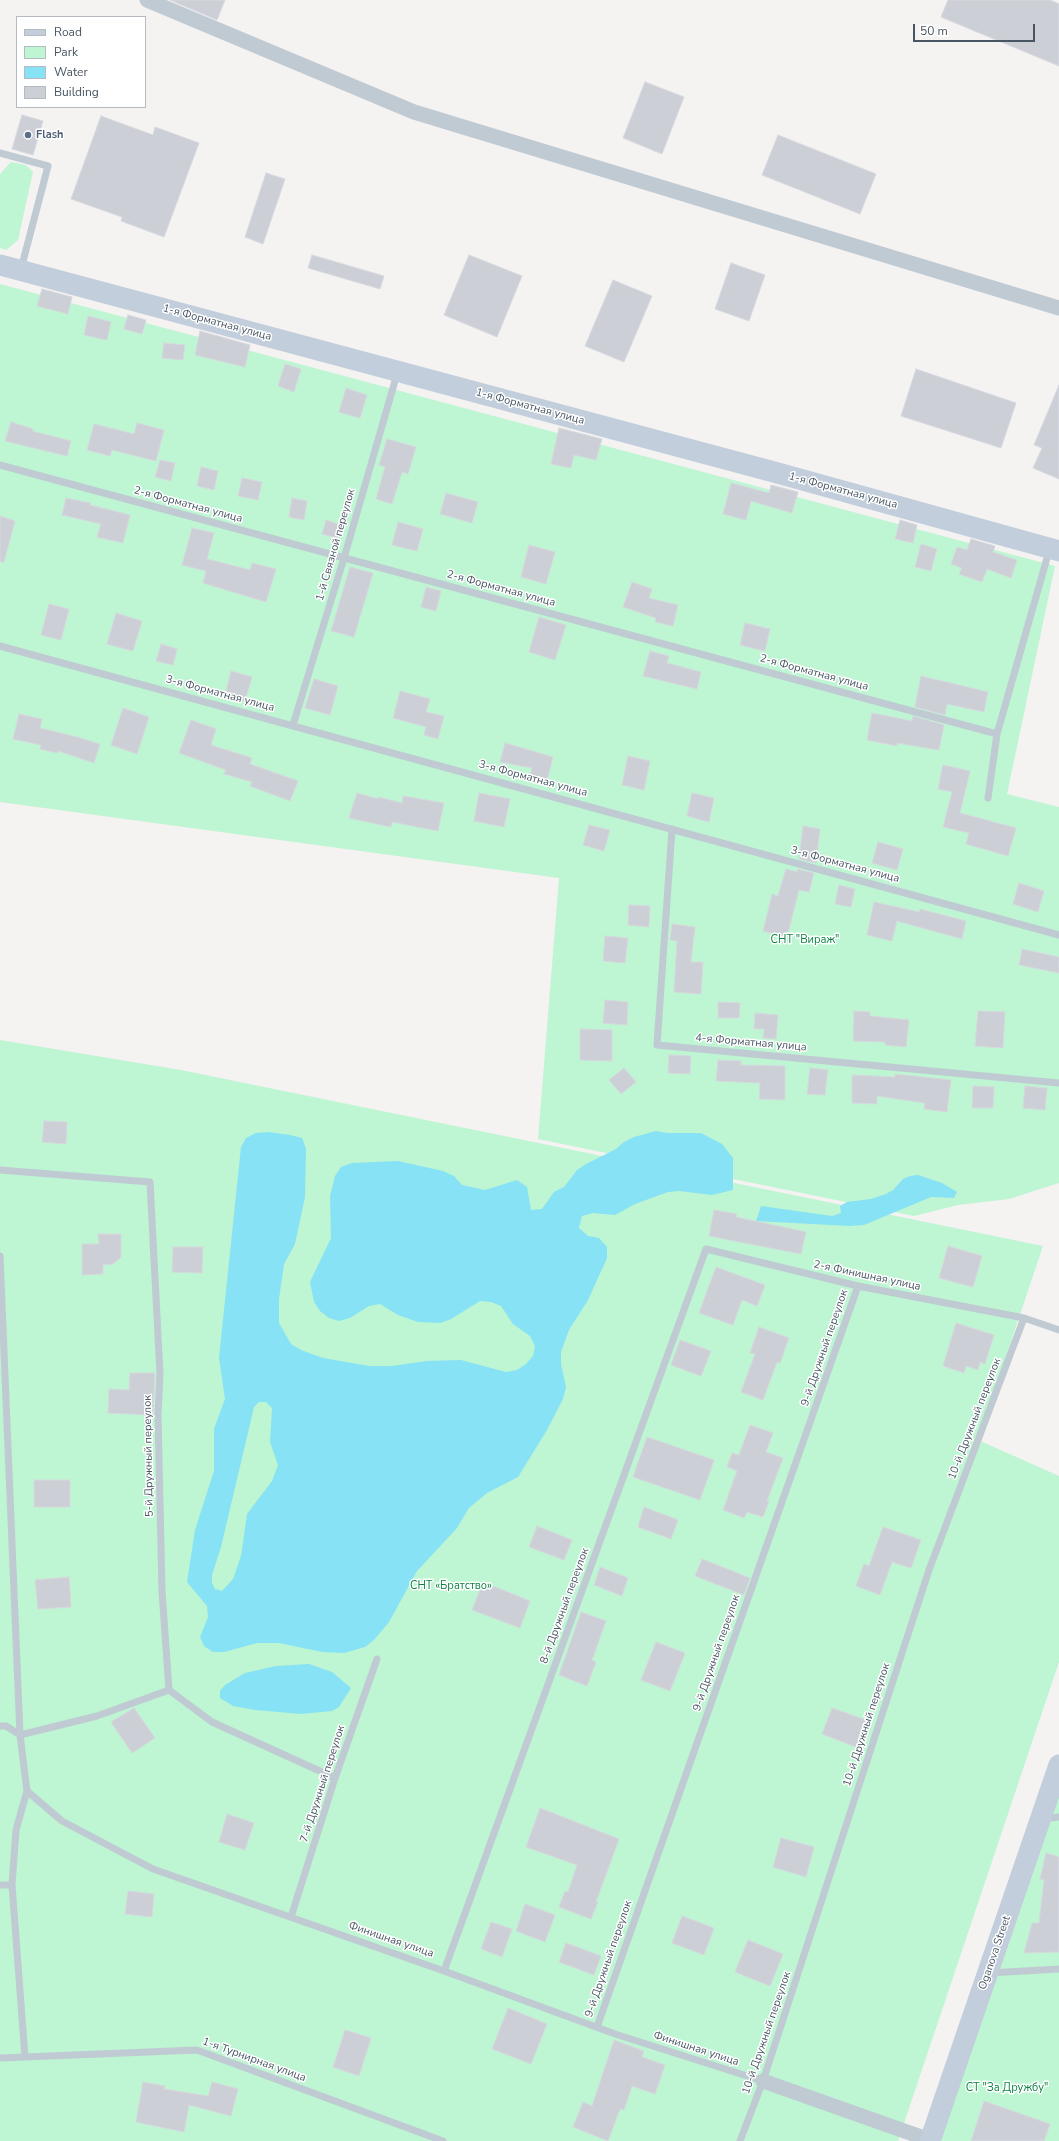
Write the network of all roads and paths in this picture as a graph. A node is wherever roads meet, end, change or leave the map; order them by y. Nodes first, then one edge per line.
1 (147, 0) edge
2 (0, 153) edge
3 (0, 265) edge
4 (20, 271) junction
5 (1059, 308) edge
6 (398, 372) junction
7 (0, 465) edge
8 (1054, 550) edge
9 (344, 558) junction
10 (0, 646) edge
11 (293, 725) junction
12 (997, 734) junction
13 (988, 798) dead end
14 (672, 829) junction
15 (1059, 935) edge
16 (1059, 1083) edge
17 (0, 1170) edge
18 (706, 1249) joint
19 (0, 1256) edge
20 (858, 1286) junction
21 (1024, 1318) junction
22 (1059, 1330) edge
23 (377, 1659) dead end
24 (169, 1690) junction
25 (0, 1726) edge
26 (20, 1735) junction
27 (1059, 1765) edge
28 (335, 1778) junction
29 (26, 1791) junction
30 (1050, 1818) edge
31 (0, 1885) edge
32 (12, 1885) junction
33 (291, 1917) junction
34 (1059, 1969) edge
35 (444, 1971) junction
36 (989, 1974) junction
37 (597, 2027) junction
38 (24, 2057) junction
39 (0, 2058) edge
40 (763, 2082) junction
41 (930, 2140) edge
42 (443, 2141) edge
43 (740, 2141) edge

1 - 5 street
2 - 4 lane
3 - 4 street, 1-я Форматная улица
4 - 6 street, 1-я Форматная улица
6 - 8 street, 1-я Форматная улица
6 - 9 lane, 1-й Связной переулок
7 - 9 lane, 2-я Форматная улица
8 - 12 lane
9 - 11 lane, 1-й Связной переулок
9 - 12 lane, 2-я Форматная улица
10 - 11 lane, 3-я Форматная улица
11 - 14 lane, 3-я Форматная улица
12 - 13 lane
14 - 15 lane, 3-я Форматная улица
14 - 16 lane, 4-я Форматная улица
17 - 24 lane, 5-й Дружный переулок
18 - 20 lane, 2-я Финишная улица
18 - 35 lane, 8-й Дружный переулок
19 - 26 lane
20 - 21 lane, 2-я Финишная улица
20 - 37 lane, 9-й Дружный переулок
21 - 22 lane, 2-я Финишная улица
21 - 40 lane, 10-й Дружный переулок
23 - 28 lane, 7-й Дружный переулок
24 - 26 lane
24 - 28 lane
25 - 26 lane
26 - 29 lane
27 - 30 street, Oganova Street
28 - 33 lane, 7-й Дружный переулок
29 - 32 lane
29 - 33 lane, Финишная улица
30 - 36 street, Oganova Street
31 - 32 lane
32 - 38 lane
33 - 35 lane, Финишная улица
34 - 36 lane
35 - 37 lane, Финишная улица
36 - 41 street, Oganova Street
37 - 40 lane, Финишная улица
38 - 39 lane, 1-я Турнирная улица
38 - 42 lane, 1-я Турнирная улица
40 - 41 street
40 - 43 lane, 10-й Дружный переулок

